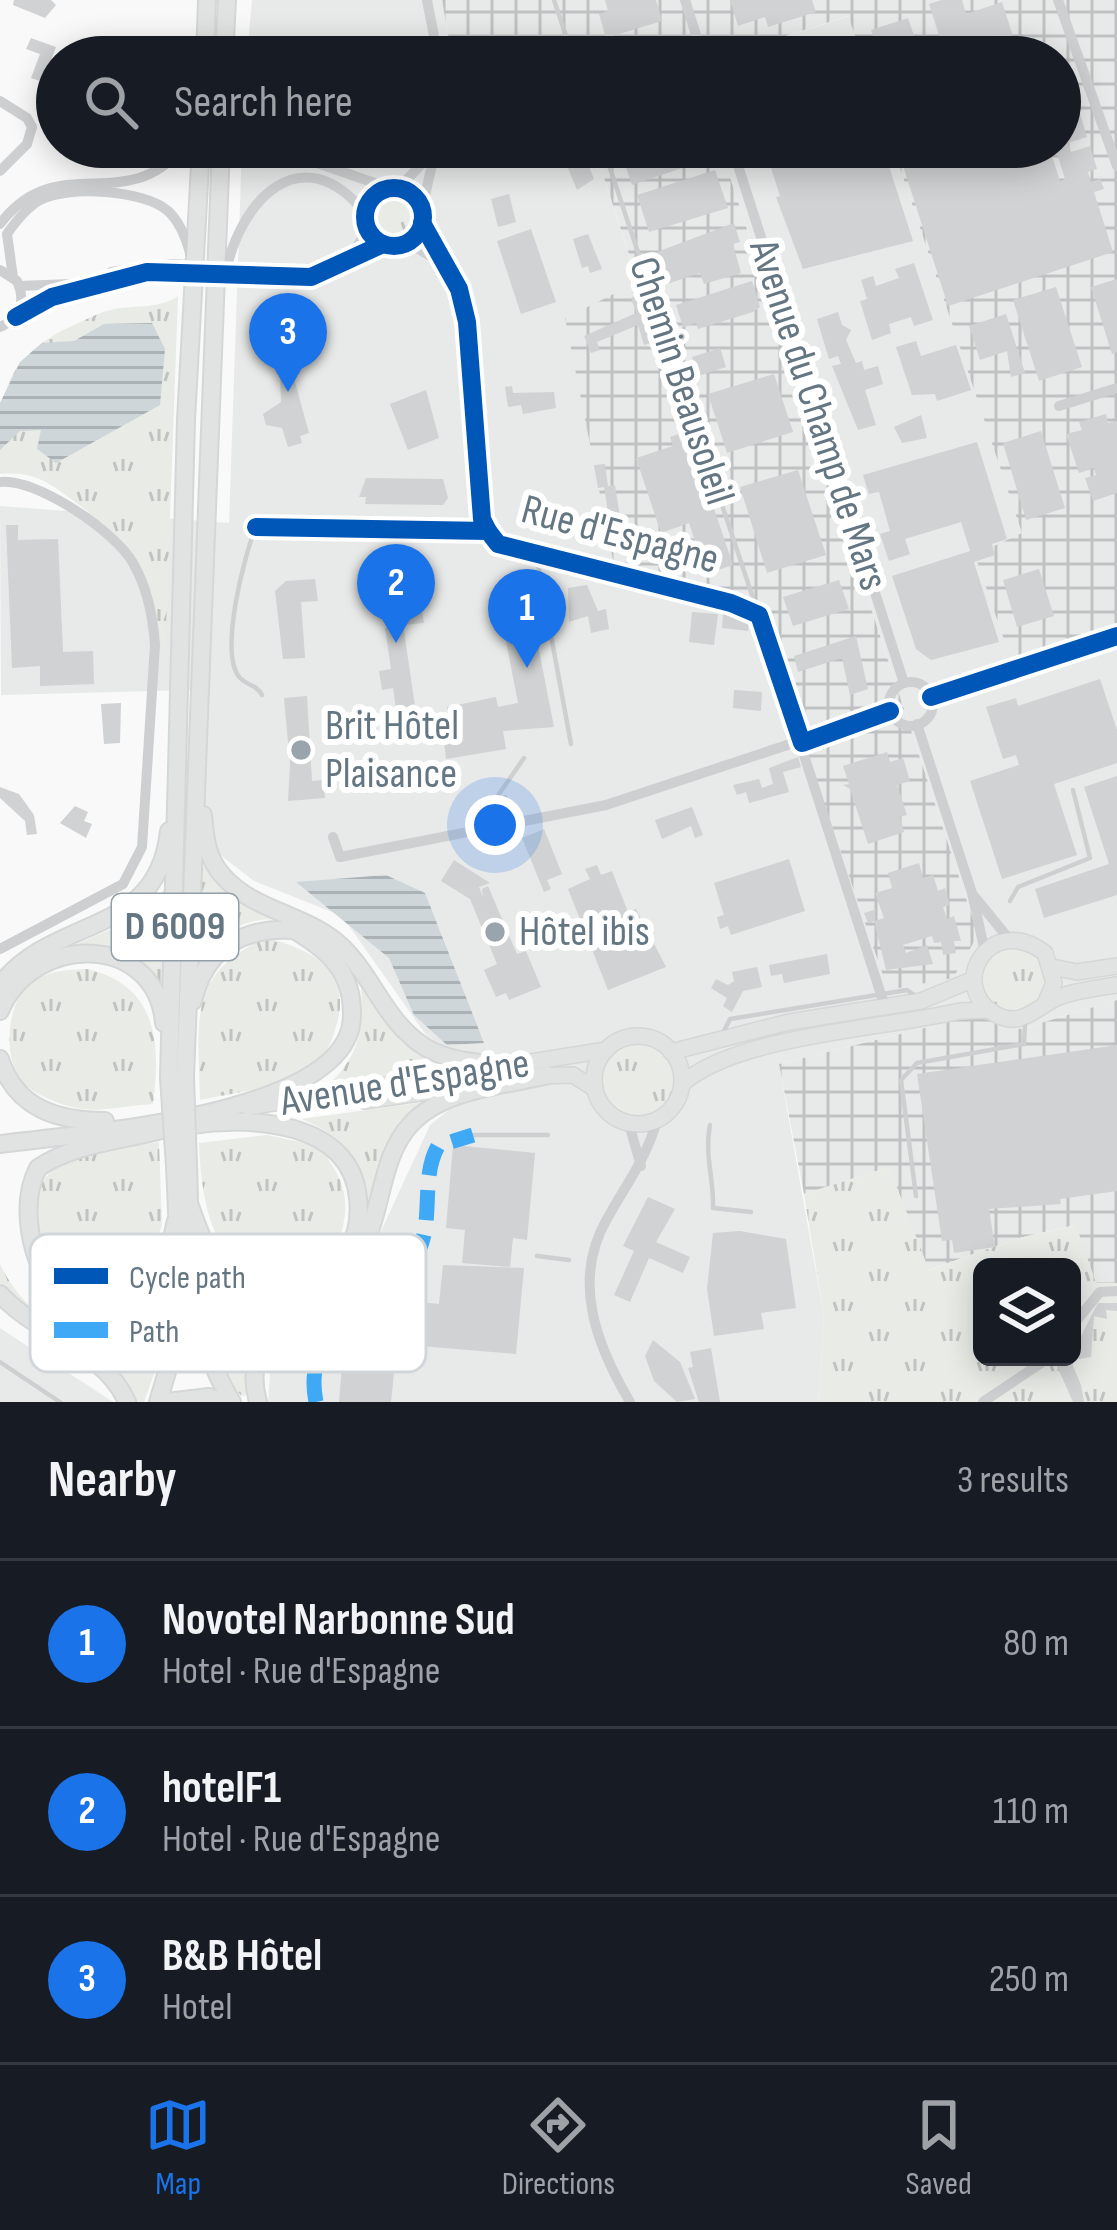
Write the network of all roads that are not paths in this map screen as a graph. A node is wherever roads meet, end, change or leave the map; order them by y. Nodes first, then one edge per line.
1 (207, 0) edge
2 (227, 0) edge
3 (427, 0) edge
4 (554, 0) edge
5 (685, 0) edge
6 (1058, 0) edge
7 (206, 36) edge
8 (226, 36) edge
9 (434, 36) edge
10 (566, 36) edge
11 (696, 36) edge
12 (1071, 36) edge
13 (1081, 65) edge
14 (0, 101) edge
15 (1117, 166) edge
16 (157, 168) edge
17 (200, 168) edge
18 (220, 168) edge
19 (334, 168) edge
20 (423, 168) edge
21 (431, 168) edge
22 (610, 168) edge
23 (739, 168) edge
24 (0, 171) edge
25 (394, 188) junction
26 (422, 216) junction
27 (366, 219) junction
28 (0, 224) edge
29 (407, 242) junction
30 (383, 244) junction
31 (173, 268) junction
32 (448, 268) junction
33 (0, 270) edge
34 (244, 272) junction
35 (16, 282) junction
36 (193, 291) junction
37 (6, 325) edge
38 (216, 327) junction
39 (1117, 388) edge
40 (1059, 406) dead end
41 (0, 482) edge
42 (256, 527) joint
43 (488, 532) junction
44 (536, 554) junction
45 (759, 616) junction
46 (1117, 636) edge
47 (904, 683) junction
48 (262, 695) dead end
49 (931, 697) junction
50 (890, 711) junction
51 (917, 724) junction
52 (200, 731) junction
53 (802, 743) junction
54 (571, 744) dead end
55 (524, 758) dead end
56 (175, 776) junction
57 (1073, 790) dead end
58 (505, 797) dead end
59 (507, 825) junction
60 (493, 828) junction
61 (333, 837) dead end
62 (972, 893) junction
63 (1010, 901) dead end
64 (1009, 939) junction
65 (0, 949) edge
66 (985, 952) junction
67 (1117, 966) edge
68 (1052, 967) junction
69 (974, 979) junction
70 (0, 985) edge
71 (1117, 985) edge
72 (883, 1000) junction
73 (1045, 1004) junction
74 (989, 1010) junction
75 (0, 1011) edge
76 (1025, 1018) junction
77 (185, 1030) junction
78 (606, 1050) junction
79 (671, 1052) junction
80 (0, 1059) edge
81 (515, 1068) junction
82 (548, 1075) junction
83 (177, 1078) junction
84 (682, 1084) junction
85 (595, 1089) junction
86 (204, 1118) junction
87 (657, 1120) junction
88 (628, 1124) junction
89 (161, 1125) junction
90 (710, 1125) dead end
91 (473, 1135) dead end
92 (548, 1136) dead end
93 (0, 1149) edge
94 (182, 1165) junction
95 (641, 1168) junction
96 (11, 1192) dead end
97 (916, 1196) dead end
98 (190, 1203) junction
99 (751, 1211) dead end
100 (176, 1221) junction
101 (172, 1234) edge
102 (177, 1234) edge
103 (192, 1234) edge
104 (204, 1234) edge
105 (354, 1234) edge
106 (370, 1234) edge
107 (537, 1256) dead end
108 (569, 1260) dead end
109 (22, 1288) dead end
110 (1117, 1291) edge
111 (0, 1294) edge
112 (30, 1294) edge
113 (1081, 1315) edge
114 (30, 1321) edge
115 (0, 1362) edge
116 (1036, 1366) edge
117 (106, 1372) edge
118 (170, 1372) edge
119 (214, 1372) edge
120 (259, 1372) edge
121 (60, 1402) edge
122 (127, 1402) edge
123 (163, 1402) edge
124 (219, 1402) edge
125 (232, 1402) edge
126 (257, 1402) edge
127 (630, 1402) edge
128 (982, 1402) edge

1 - 7 main road
2 - 8 main road
3 - 9 street
4 - 10 lane
5 - 11 street
6 - 12 street
13 - 15 street
14 - 24 street
16 - 28 street
17 - 36 main road, D 6009
18 - 38 main road, D 6009
19 - 25 street
20 - 25 street
21 - 26 street
22 - 45 lane, Chemin Beausoleil
23 - 47 street, Avenue du Champ de Mars
25 - 26 street
25 - 27 street
26 - 29 street
26 - 32 street
27 - 30 street
27 - 34 street
27 - 38 street
29 - 30 street
29 - 32 street
30 - 34 street
31 - 34 street, bridge
31 - 35 street
31 - 37 street
32 - 43 street
33 - 35 street
35 - 36 street
35 - 37 street
36 - 56 main road, D 6009
38 - 52 main road, D 6009
39 - 40 street
41 - 65 street
42 - 43 street, Rue d'Espagne
42 - 48 lane
43 - 44 street, Rue d'Espagne
44 - 45 street, Rue d'Espagne
44 - 54 lane
45 - 53 street, Rue d'Espagne
46 - 49 street
47 - 49 street
47 - 50 street
49 - 51 street
50 - 51 street
50 - 53 street
51 - 62 street
52 - 77 main road, D 6009
52 - 81 main road
53 - 59 street
53 - 72 street, Rue d'Espagne
55 - 60 lane
56 - 70 main road
56 - 83 main road, D 6009
57 - 63 lane
58 - 59 lane
59 - 60 street
60 - 61 street
62 - 64 street
62 - 66 street
64 - 66 main road
64 - 68 main road
66 - 69 main road
67 - 68 main road
68 - 73 main road
69 - 72 main road
69 - 74 main road
71 - 73 main road
72 - 79 main road
73 - 76 main road
74 - 76 main road
74 - 84 main road
75 - 83 main road
76 - 97 lane
77 - 83 main road, D 6009
77 - 86 main road
78 - 79 main road
78 - 81 main road, Avenue d'Espagne
78 - 85 main road
79 - 84 main road
80 - 89 main road
81 - 86 main road, Avenue d'Espagne
82 - 85 main road, Avenue d'Espagne
82 - 86 main road, Avenue d'Espagne
82 - 106 main road
83 - 94 main road, D 6009, bridge
84 - 87 main road
85 - 88 main road
86 - 89 main road, D 6009
86 - 105 main road, D 6009
87 - 88 main road
87 - 95 street
88 - 95 street
89 - 93 main road, D 6009
89 - 96 main road
90 - 99 lane
91 - 92 lane
94 - 98 main road, D 6009
94 - 100 main road, D 6009
95 - 127 street
98 - 103 main road, D 6009
98 - 104 main road, D 6009
100 - 101 main road
100 - 102 main road, D 6009
107 - 108 lane
109 - 112 main road
110 - 113 street
111 - 114 main road
115 - 121 lane
116 - 128 street
117 - 122 main road
118 - 123 main road, D 6009
119 - 125 main road, D 6009
120 - 126 main road
123 - 124 main road

